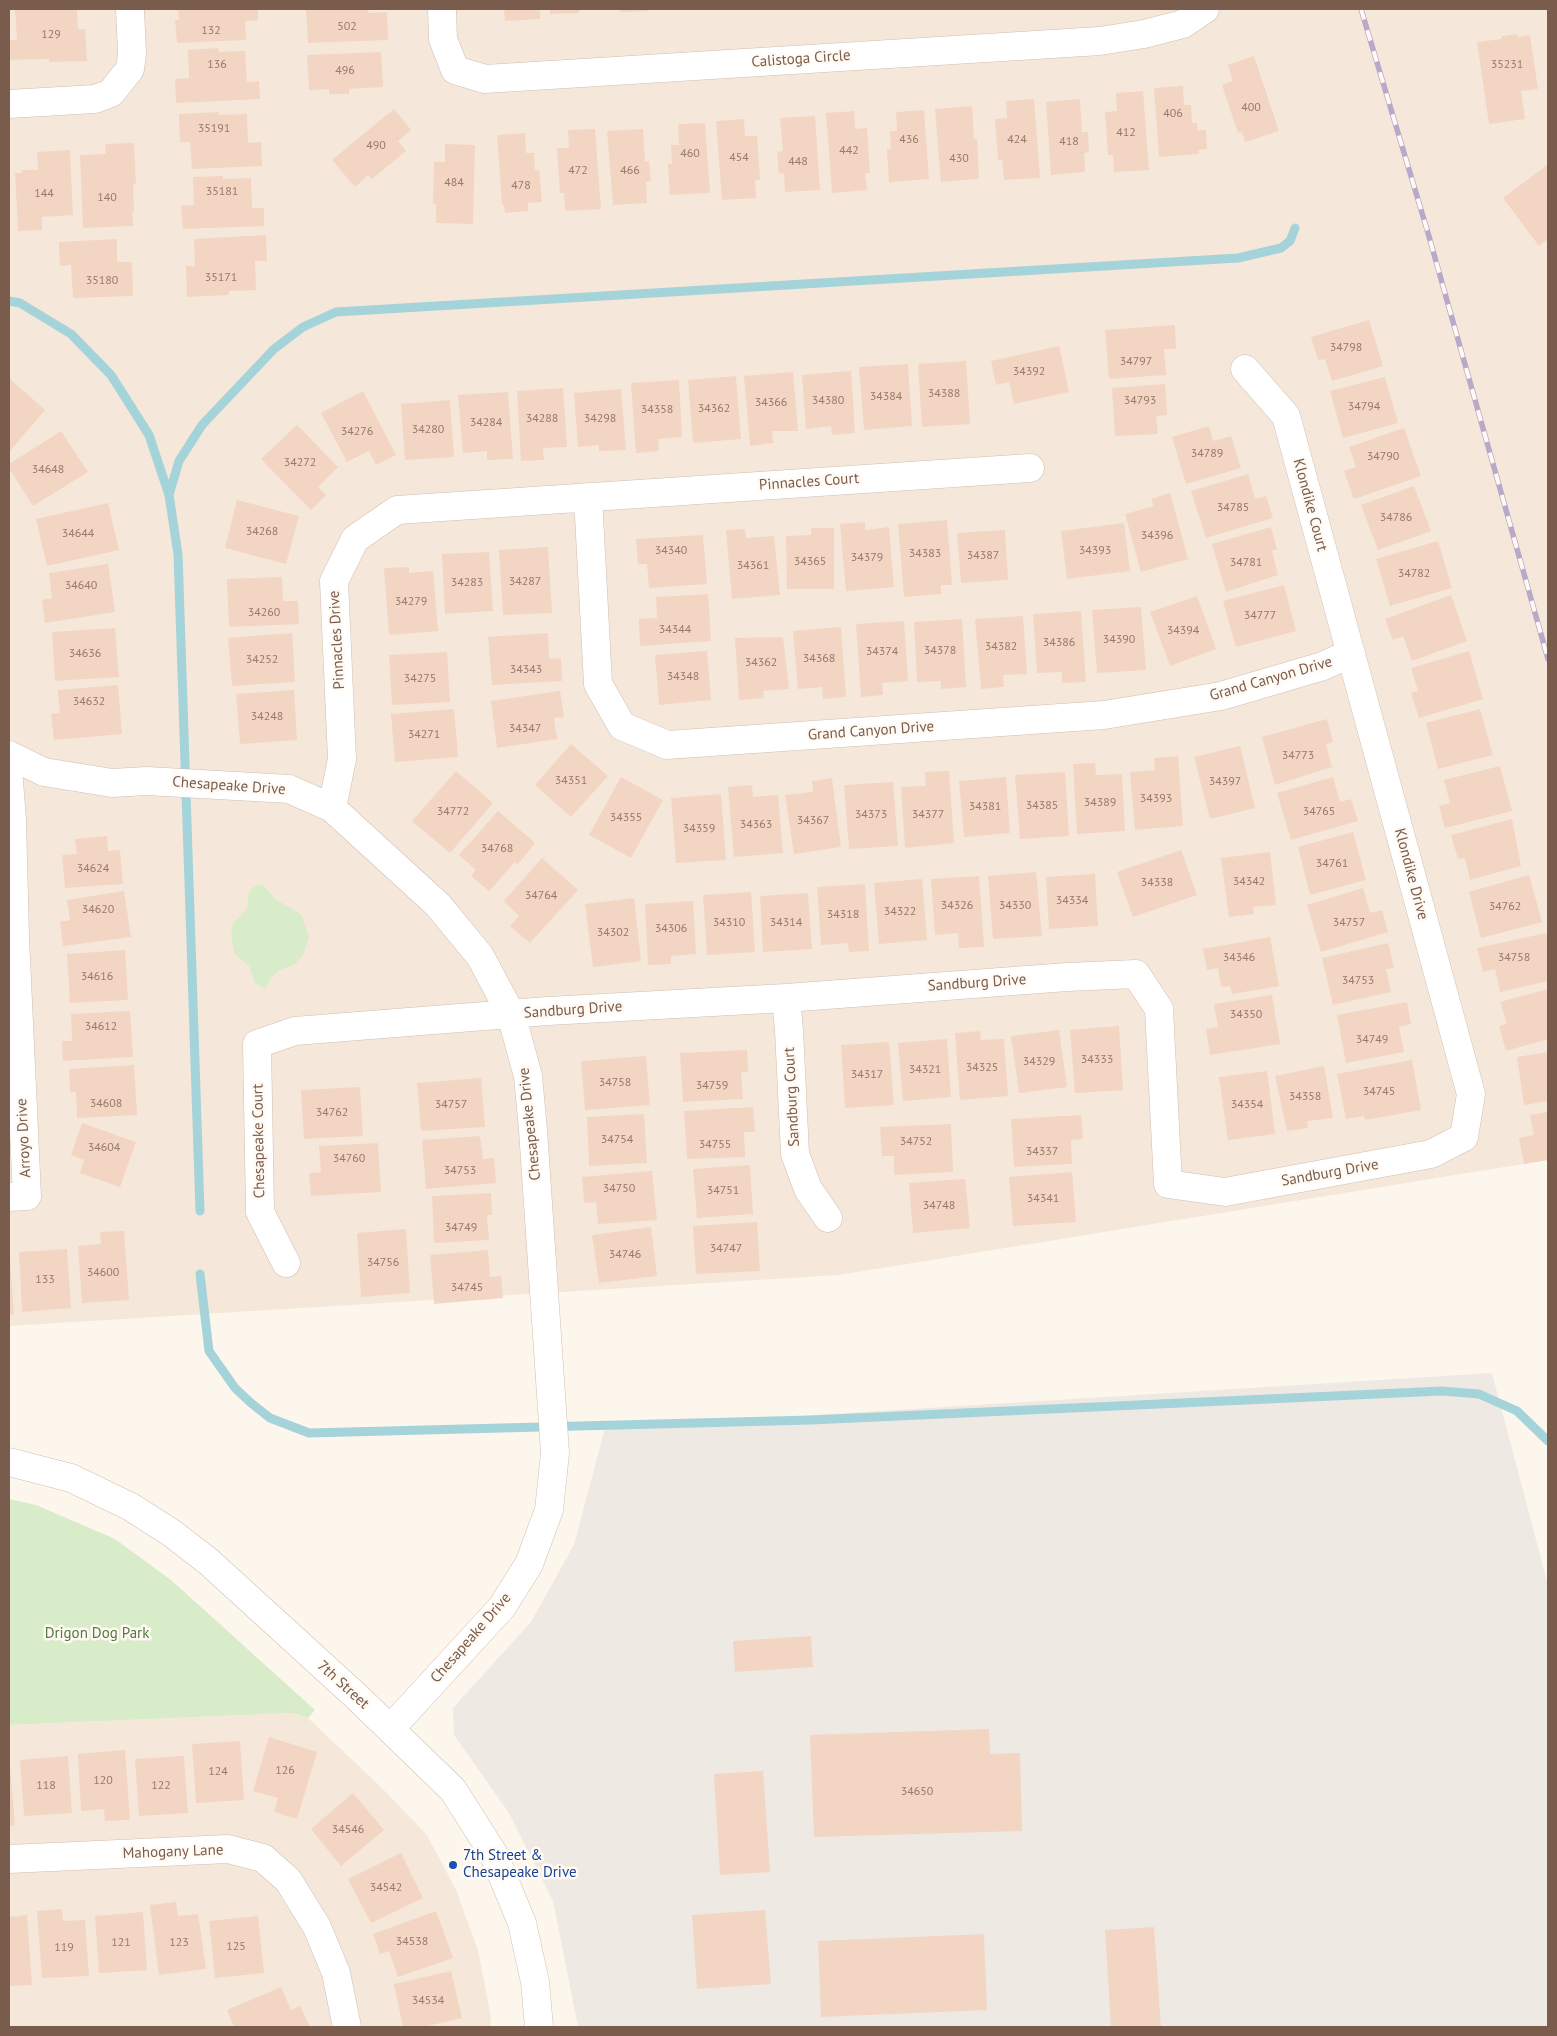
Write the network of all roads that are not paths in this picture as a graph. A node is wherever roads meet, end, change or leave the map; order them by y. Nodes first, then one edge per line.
1 (130, 9) edge
2 (442, 9) edge
3 (1205, 9) edge
4 (9, 104) edge
5 (1244, 369) dead end
6 (1030, 468) dead end
7 (588, 496) junction
8 (1351, 653) junction
9 (9, 755) edge
10 (9, 781) edge
11 (332, 808) junction
12 (12, 938) edge
13 (786, 998) junction
14 (511, 1014) junction
15 (257, 1044) joint
16 (1472, 1094) joint
17 (18, 1196) edge
18 (828, 1218) dead end
19 (286, 1263) dead end
20 (9, 1462) edge
21 (391, 1728) junction
22 (9, 1859) edge
23 (347, 2027) edge
24 (539, 2027) edge

1 - 4 street
2 - 3 street, Calistoga Circle
5 - 8 street, Klondike Court
6 - 7 street, Pinnacles Court
7 - 8 street, Grand Canyon Drive
7 - 11 street, Pinnacles Drive
8 - 16 street, Klondike Drive
9 - 11 street, Chesapeake Drive
10 - 12 street, Arroyo Drive
11 - 14 street, Chesapeake Drive
12 - 17 street, Arroyo Drive
13 - 14 street, Sandburg Drive
13 - 16 street, Sandburg Drive
13 - 18 street, Sandburg Court
14 - 15 street, Sandburg Drive
14 - 21 street, Chesapeake Drive
15 - 19 street, Chesapeake Court
20 - 21 street, 7th Street
21 - 24 street, 7th Street
22 - 23 street, Mahogany Lane

